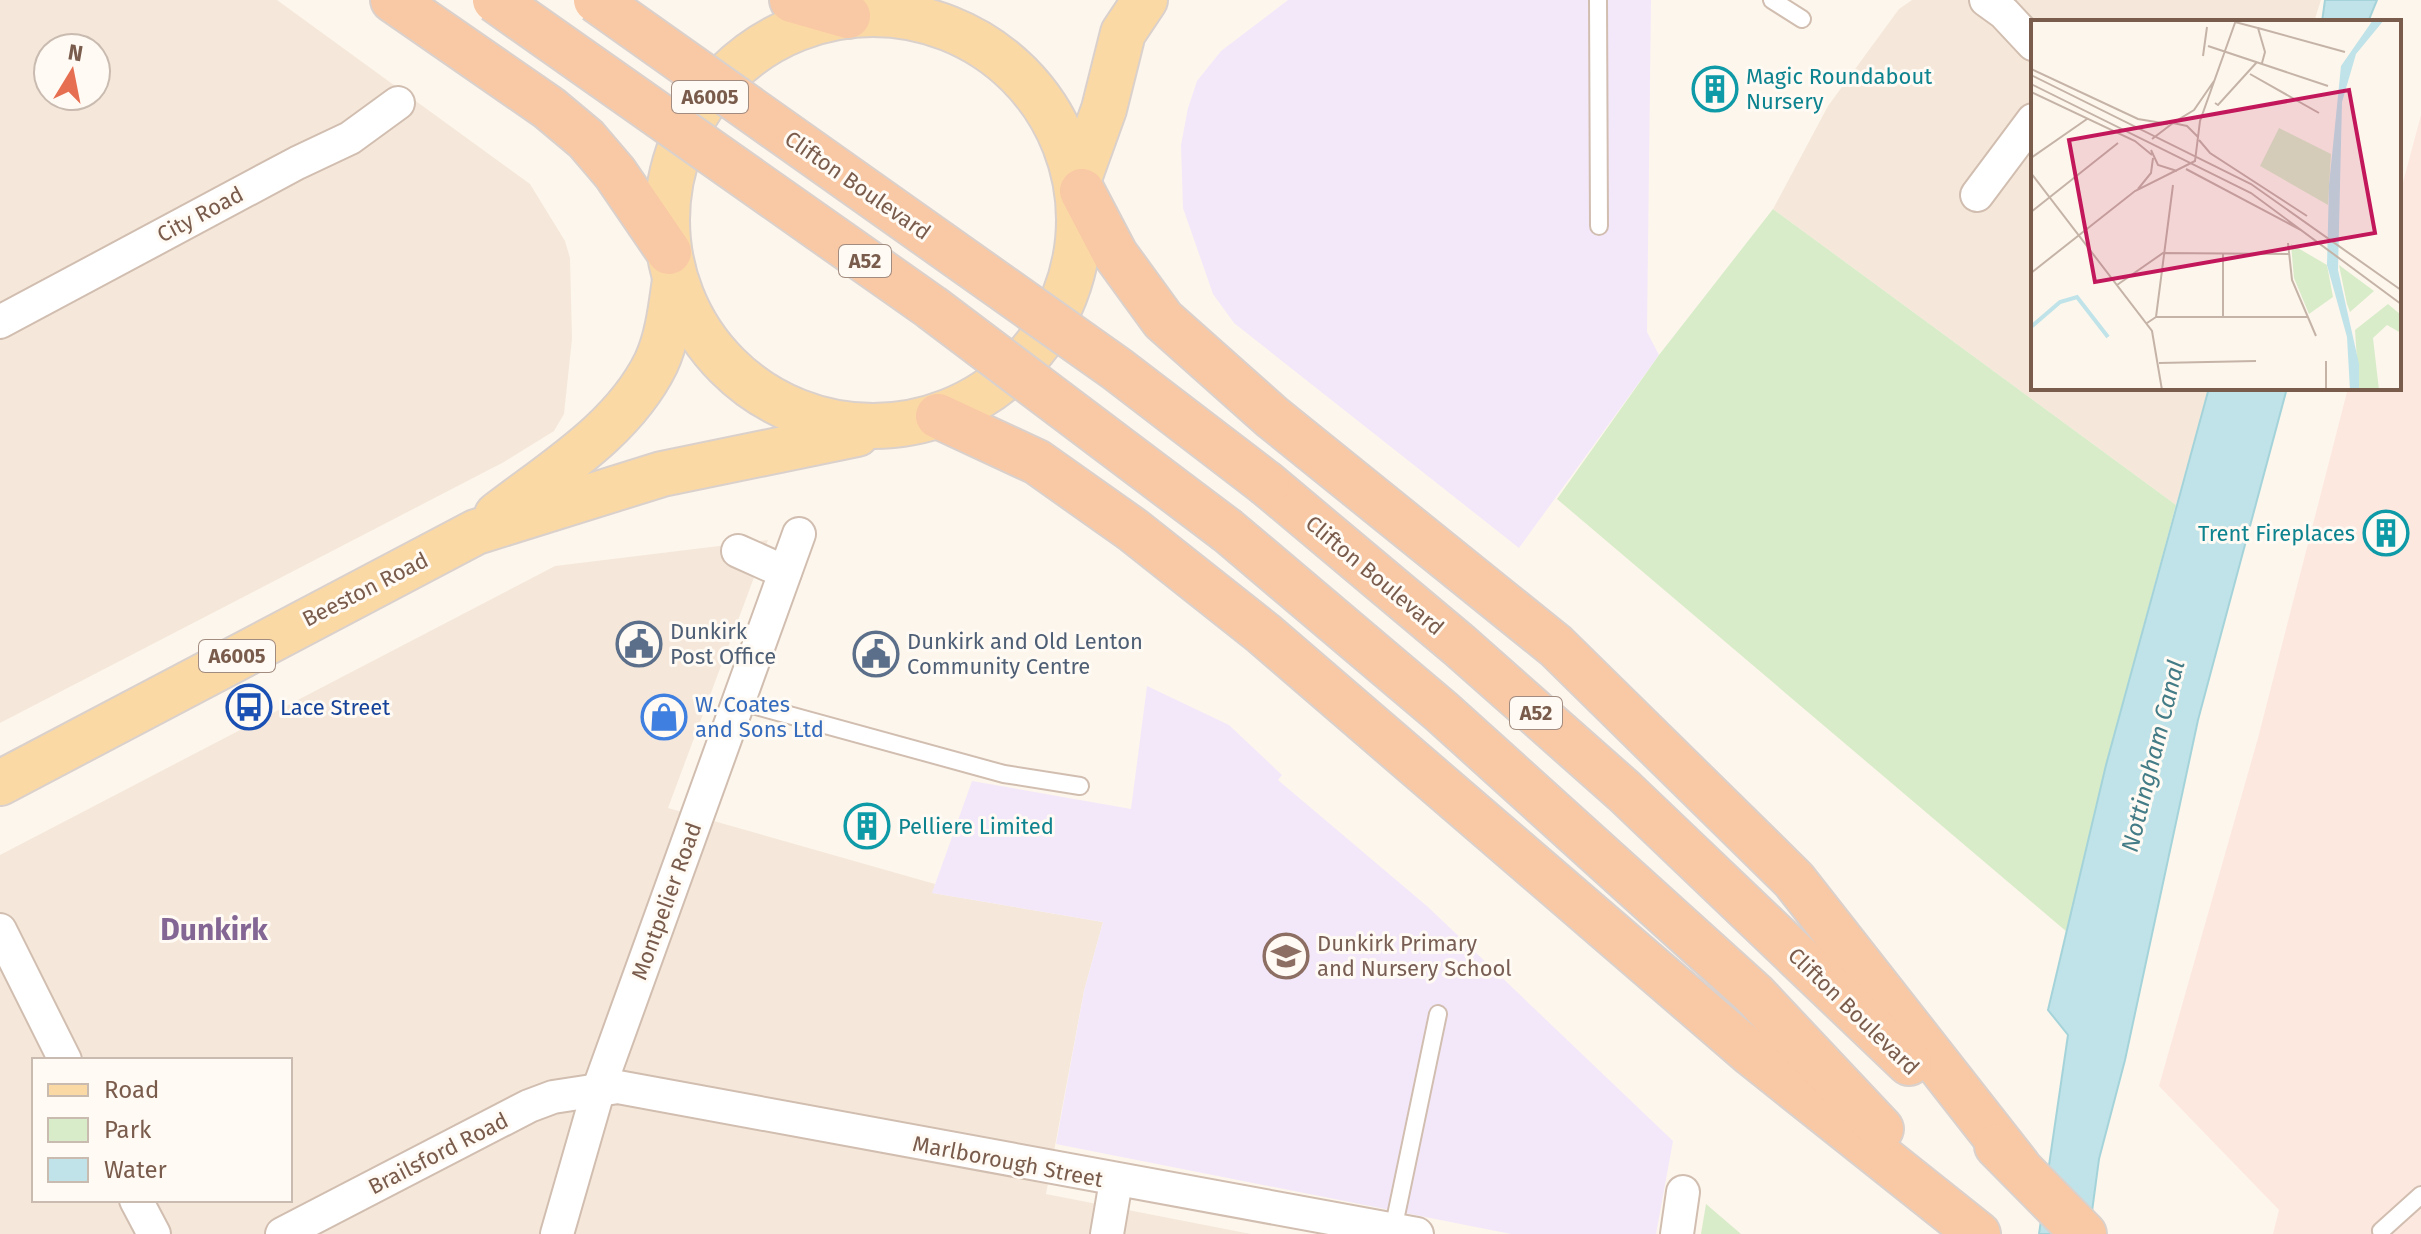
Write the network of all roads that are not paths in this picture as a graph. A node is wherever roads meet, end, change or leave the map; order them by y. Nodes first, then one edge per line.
1 (393, 0) edge
2 (495, 0) edge
3 (596, 0) edge
4 (792, 0) edge
5 (942, 0) edge
6 (1145, 0) edge
7 (1598, 0) edge
8 (1772, 0) edge
9 (1986, 0) edge
10 (894, 14) junction
11 (848, 16) junction
12 (1802, 19) dead end
13 (2031, 42) edge
14 (398, 103) dead end
15 (2031, 123) edge
16 (1082, 182) junction
17 (1977, 195) dead end
18 (1599, 226) dead end
19 (672, 266) junction
20 (0, 322) edge
21 (938, 416) junction
22 (882, 429) junction
23 (476, 532) junction
24 (799, 534) dead end
25 (738, 551) dead end
26 (785, 572) junction
27 (738, 701) junction
28 (0, 783) edge
29 (1080, 786) dead end
30 (0, 930) edge
31 (1438, 1014) dead end
32 (64, 1058) edge
33 (599, 1088) junction
34 (2018, 1166) junction
35 (1116, 1181) junction
36 (1683, 1192) dead end
37 (2421, 1195) edge
38 (137, 1202) edge
39 (1405, 1232) edge
40 (154, 1234) edge
41 (282, 1234) edge
42 (557, 1234) edge
43 (1107, 1234) edge
44 (1677, 1234) edge
45 (1979, 1234) edge
46 (2084, 1234) edge
47 (2382, 1234) edge

1 - 19 highway
2 - 45 highway, A52, bridge
3 - 34 highway, Clifton Boulevard / A52, bridge
4 - 11 highway
5 - 10 main road
6 - 16 main road
7 - 18 lane
8 - 12 lane
9 - 13 street
10 - 11 main road, A6005
10 - 16 main road, A6005
11 - 19 main road, A6005
14 - 20 street, City Road
15 - 17 street
16 - 21 main road, A6005
16 - 34 highway
19 - 22 main road, A6005
19 - 23 main road, A6005
21 - 22 main road, A6005
21 - 45 highway
22 - 23 main road, A6005
23 - 28 main road, Beeston Road / A6005
24 - 26 street, Montpelier Road
25 - 26 street
26 - 27 street, Montpelier Road
27 - 29 lane
27 - 33 street, Montpelier Road
30 - 32 street
31 - 39 lane
33 - 35 street, Marlborough Street
33 - 41 street, Brailsford Road
33 - 42 street, Montpelier Road
34 - 46 highway, Clifton Boulevard / A52
35 - 39 street, Marlborough Street
35 - 43 street
36 - 44 street
37 - 47 lane
38 - 40 street

